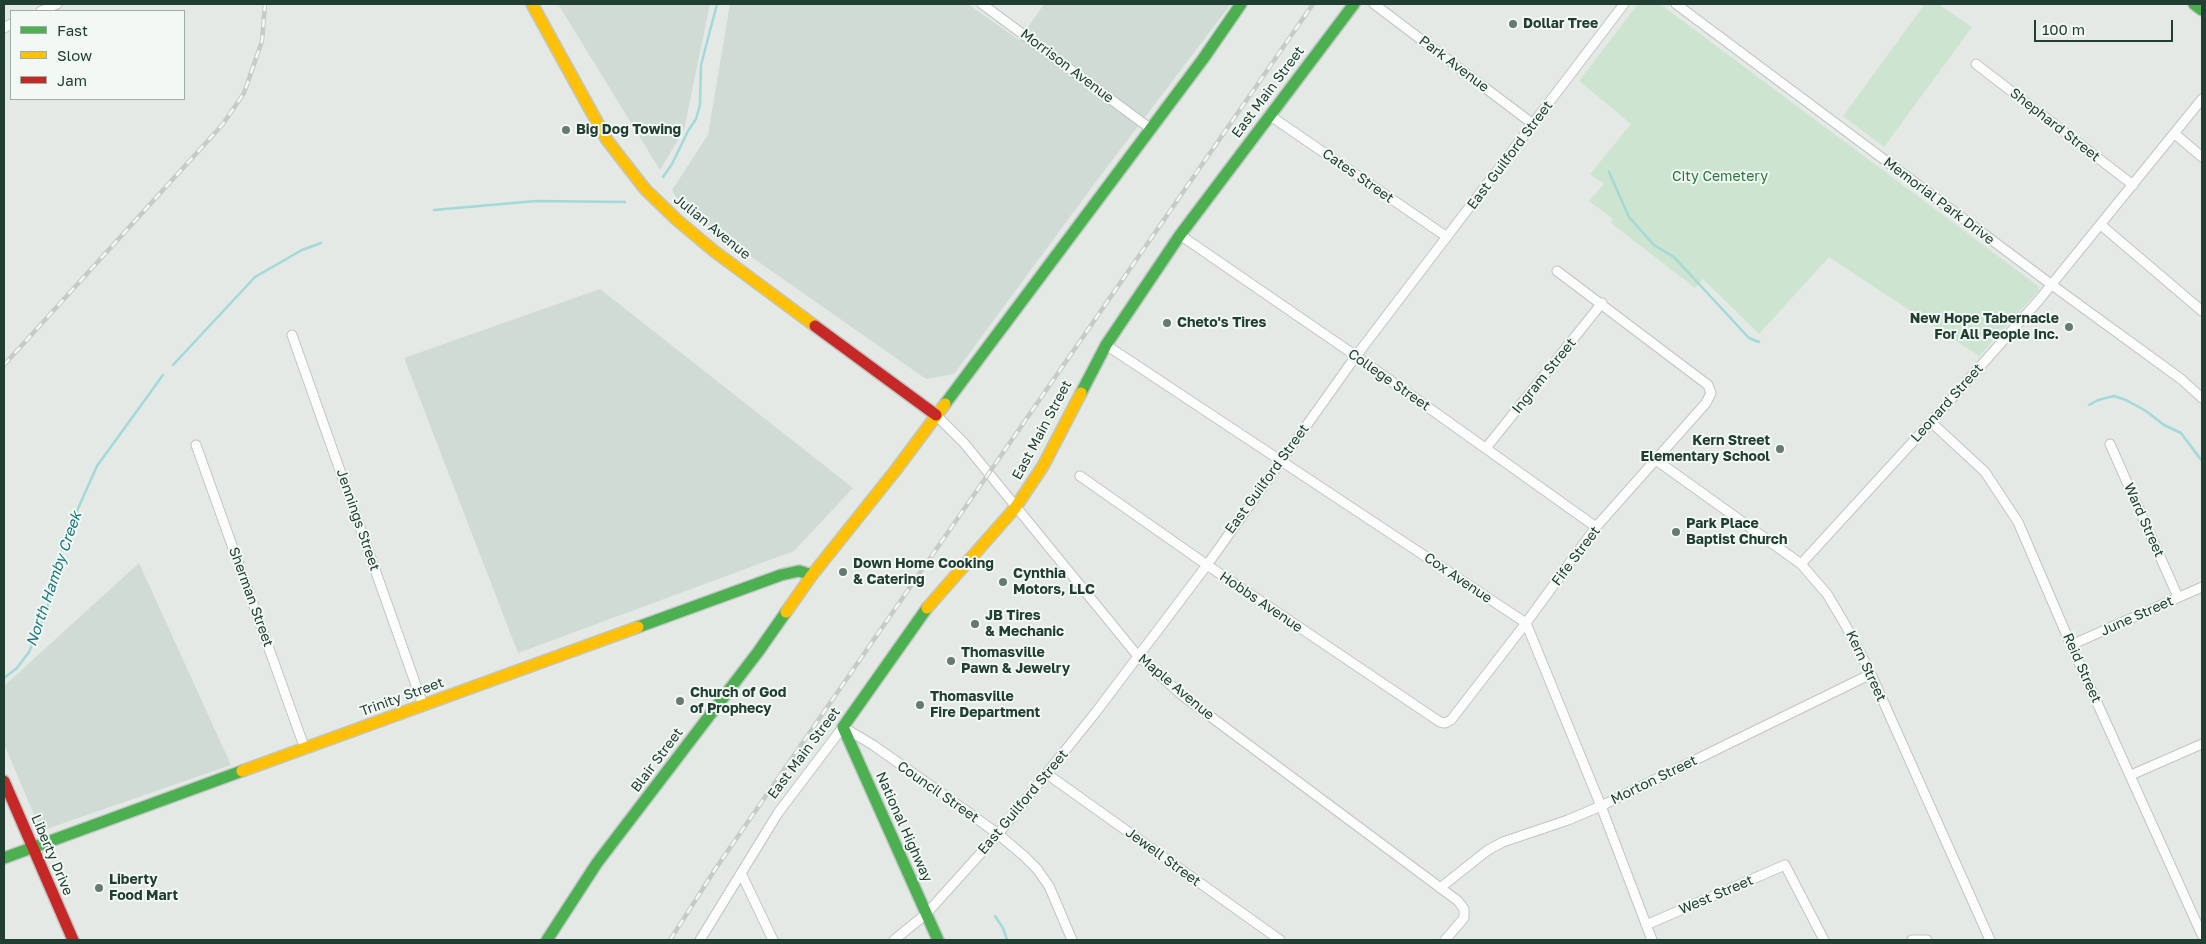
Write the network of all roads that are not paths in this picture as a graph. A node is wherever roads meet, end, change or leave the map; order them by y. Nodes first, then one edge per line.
1 (56, 4) edge
2 (532, 4) edge
3 (982, 4) edge
4 (1241, 4) edge
5 (1354, 4) edge
6 (1374, 4) edge
7 (1624, 4) edge
8 (1676, 4) edge
9 (2194, 4) edge
10 (42, 10) edge
11 (2202, 10) edge
12 (1976, 64) dead end
13 (2202, 99) edge
14 (1270, 115) junction
15 (1533, 124) junction
16 (1151, 129) junction
17 (2175, 134) junction
18 (2202, 157) edge
19 (2133, 185) junction
20 (2101, 225) junction
21 (1180, 235) junction
22 (1447, 237) junction
23 (1557, 271) dead end
24 (2052, 285) junction
25 (1602, 303) junction
26 (2202, 311) edge
27 (292, 334) dead end
28 (1106, 345) junction
29 (1356, 356) junction
30 (2202, 398) edge
31 (936, 415) junction
32 (1931, 422) junction
33 (2110, 444) dead end
34 (196, 445) dead end
35 (1486, 448) junction
36 (1280, 460) junction
37 (1656, 460) junction
38 (1080, 476) dead end
39 (1015, 508) junction
40 (1596, 527) junction
41 (1801, 564) junction
42 (1207, 565) junction
43 (812, 575) junction
44 (2202, 587) edge
45 (2178, 597) junction
46 (1526, 623) junction
47 (2071, 645) junction
48 (1137, 656) junction
49 (1870, 674) junction
50 (423, 705) junction
51 (1445, 723) joint
52 (843, 727) junction
53 (2202, 744) edge
54 (305, 749) junction
55 (1047, 774) junction
56 (2131, 775) junction
57 (4, 781) edge
58 (1601, 806) junction
59 (998, 834) junction
60 (33, 847) junction
61 (4, 858) edge
62 (741, 873) junction
63 (1440, 888) junction
64 (926, 914) junction
65 (1646, 925) junction
66 (2202, 935) edge
67 (73, 940) edge
68 (547, 940) edge
69 (700, 940) edge
70 (773, 940) edge
71 (894, 940) edge
72 (938, 940) edge
73 (1072, 940) edge
74 (1280, 940) edge
75 (1445, 940) edge
76 (1652, 940) edge
77 (1824, 940) edge
78 (1912, 940) edge
79 (1927, 940) edge
80 (1990, 940) edge

1 - 10 street
2 - 31 street, Julian Avenue
3 - 16 street, Morrison Avenue
4 - 16 street
5 - 14 street, East Main Street
6 - 15 street, Park Avenue
7 - 15 street, East Guilford Street
8 - 24 street, Memorial Park Drive
9 - 11 street
12 - 19 street, Shephard Street
13 - 17 street, Leonard Street
14 - 21 street, East Main Street
14 - 22 street, Cates Street
15 - 22 street, East Guilford Street
16 - 31 street
17 - 18 street
17 - 19 street, Leonard Street
19 - 20 street, Leonard Street
20 - 24 street, Leonard Street
20 - 26 street
21 - 28 street, East Main Street
21 - 29 street, College Street
22 - 29 street, East Guilford Street
23 - 25 street
24 - 30 street, Memorial Park Drive
24 - 32 street, Leonard Street
25 - 35 street, Ingram Street
25 - 37 street, Fife Street
27 - 50 street, Jennings Street
28 - 36 street, Cox Avenue
28 - 39 street, East Main Street
29 - 35 street, College Street
29 - 36 street, East Guilford Street
31 - 39 street, Maple Avenue
31 - 43 street
32 - 41 street, Leonard Street
32 - 47 street, Reid Street
33 - 45 street, Ward Street
34 - 54 street, Sherman Street
35 - 40 street, College Street
36 - 42 street, East Guilford Street
36 - 46 street, Cox Avenue
37 - 40 street, Fife Street
37 - 41 street, Kern Street
38 - 42 street, Hobbs Avenue
39 - 48 street, Maple Avenue
39 - 52 street, East Main Street
40 - 46 street, Fife Street
41 - 49 street, Kern Street
42 - 48 street, East Guilford Street
42 - 51 street, Hobbs Avenue
43 - 50 street, Trinity Street
43 - 68 street, Blair Street
44 - 45 street, June Street
45 - 47 street, June Street
46 - 51 street, Fife Street
46 - 58 street
47 - 56 street, Reid Street
48 - 55 street, East Guilford Street
48 - 63 street, Maple Avenue
49 - 58 street, Morton Street
49 - 80 street, Kern Street
50 - 54 street, Trinity Street
52 - 59 street, Council Street
52 - 62 street, East Main Street
52 - 64 street, National Highway
53 - 56 street
54 - 60 street, Trinity Street
55 - 59 street, East Guilford Street
55 - 74 street, Jewell Street
56 - 66 street, Reid Street
57 - 60 street, Liberty Drive
58 - 63 street, Morton Street
58 - 65 street
59 - 64 street, East Guilford Street
59 - 73 street, Council Street
60 - 61 street, Trinity Street
60 - 67 street, Liberty Drive
62 - 69 street, East Main Street
62 - 70 street
63 - 75 street, Maple Avenue
64 - 71 street, East Guilford Street
64 - 72 street, National Highway
65 - 76 street
65 - 77 street, West Street
78 - 79 street

